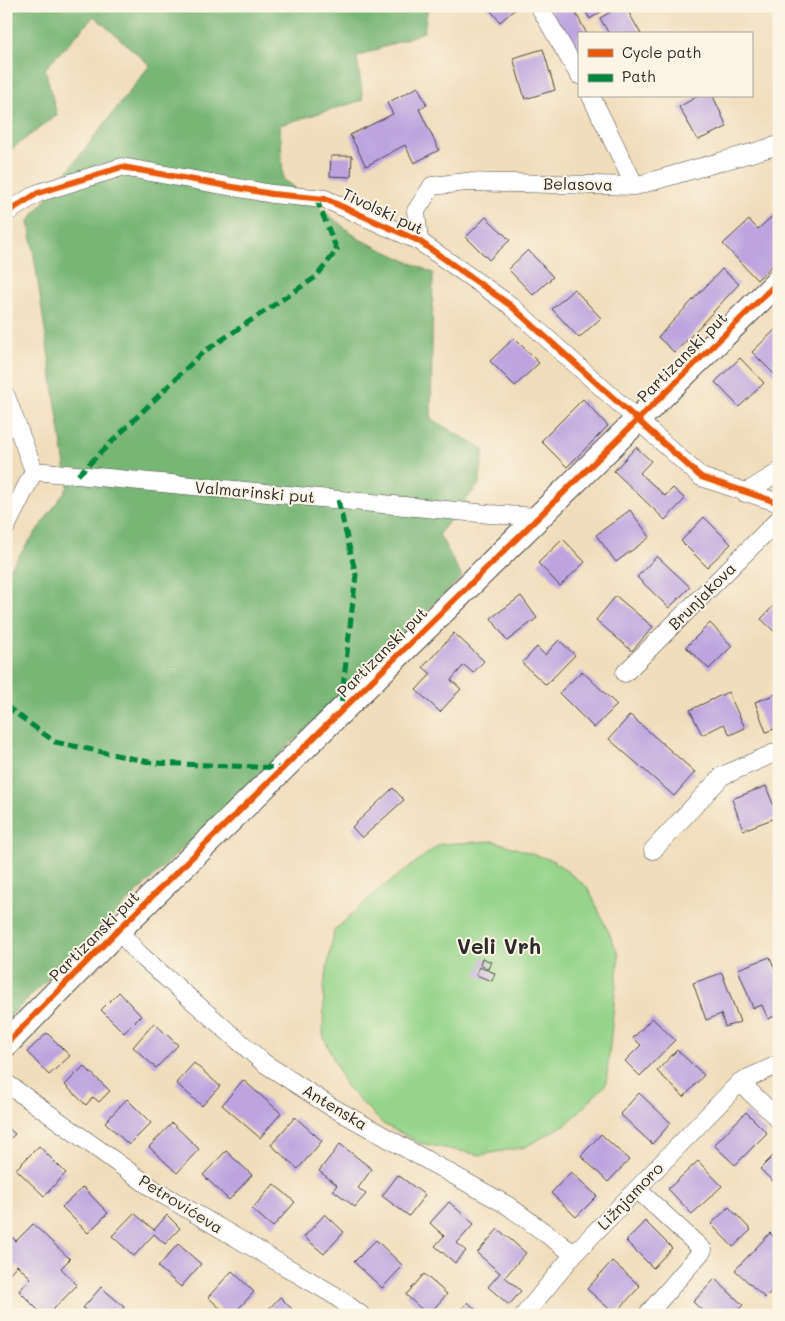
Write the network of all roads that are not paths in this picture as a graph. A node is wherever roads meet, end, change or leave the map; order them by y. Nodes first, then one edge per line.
1 (539, 6) edge
2 (578, 73) edge
3 (592, 98) edge
4 (779, 145) edge
5 (635, 186) junction
6 (6, 213) edge
7 (419, 241) junction
8 (779, 281) edge
9 (6, 396) edge
10 (637, 420) junction
11 (34, 471) junction
12 (779, 472) edge
13 (745, 493) junction
14 (779, 503) edge
15 (539, 517) junction
16 (779, 519) edge
17 (6, 527) edge
18 (625, 673) dead end
19 (779, 751) edge
20 (653, 850) dead end
21 (118, 930) junction
22 (6, 1044) edge
23 (779, 1064) edge
24 (740, 1082) junction
25 (6, 1083) edge
26 (779, 1120) edge
27 (637, 1189) junction
28 (574, 1254) junction
29 (361, 1315) edge
30 (524, 1315) edge
31 (647, 1315) edge

1 - 2 street
3 - 5 street
4 - 5 street, Belasova
5 - 7 street, Belasova
6 - 7 street, Tivolski put
7 - 10 street, Tivolski put
8 - 10 street, Partizanski put
9 - 11 street
10 - 13 street
10 - 15 street, Partizanski put
11 - 15 street, Valmarinski put
11 - 17 street
12 - 13 street
13 - 14 street
15 - 21 street, Partizanski put
16 - 18 street, Brunjakova
19 - 20 street
21 - 22 street, Partizanski put
21 - 28 street, Antenska
23 - 24 street
24 - 26 street
24 - 27 street, Ližnjamoro
25 - 29 street, Petrovićeva
27 - 28 street, Ližnjamoro
27 - 31 street
28 - 30 street, Ližnjamoro

